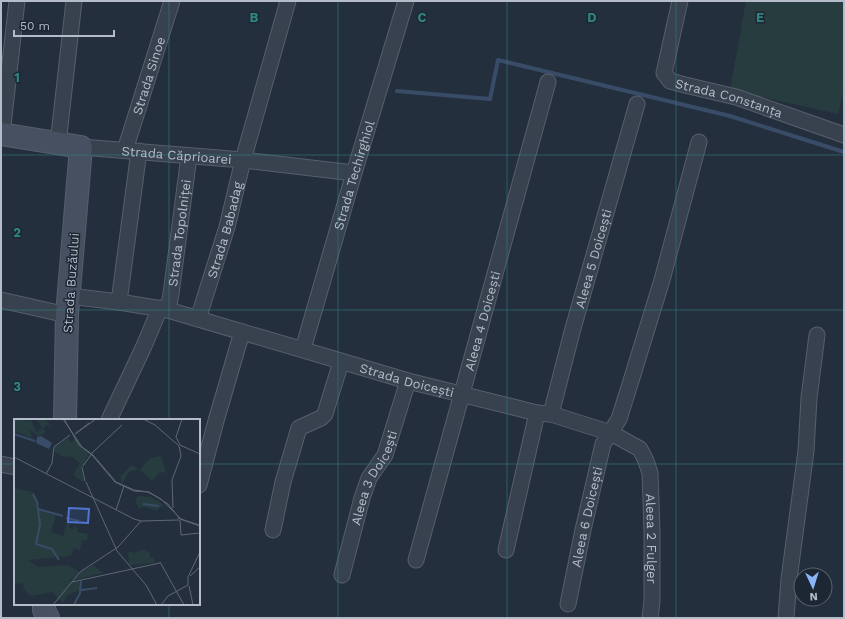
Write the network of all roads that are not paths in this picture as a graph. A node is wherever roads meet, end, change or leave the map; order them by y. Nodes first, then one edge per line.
1 (17, 1) edge
2 (74, 1) edge
3 (172, 1) edge
4 (288, 1) edge
5 (406, 1) edge
6 (680, 1) edge
7 (548, 82) dead end
8 (637, 104) dead end
9 (2, 134) edge
10 (844, 135) edge
11 (699, 142) dead end
12 (58, 144) junction
13 (81, 147) junction
14 (132, 151) junction
15 (189, 156) junction
16 (243, 160) junction
17 (354, 173) junction
18 (1, 300) edge
19 (119, 302) junction
20 (68, 305) junction
21 (164, 309) junction
22 (198, 319) junction
23 (242, 332) junction
24 (817, 335) dead end
25 (302, 349) junction
26 (341, 362) junction
27 (408, 381) junction
28 (462, 394) junction
29 (544, 413) junction
30 (65, 419) edge
31 (109, 419) edge
32 (611, 433) junction
33 (646, 461) joint
34 (1, 464) edge
35 (14, 467) edge
36 (200, 481) edge
37 (273, 530) dead end
38 (506, 550) dead end
39 (416, 560) dead end
40 (342, 575) dead end
41 (568, 604) dead end
42 (44, 605) edge
43 (48, 618) edge
44 (650, 618) edge
45 (786, 618) edge

1 - 9 street
2 - 12 street
3 - 14 street, Strada Sinoe
4 - 16 street, Strada Babadag
5 - 17 street, Strada Techirghiol
6 - 10 street, Strada Constanța
7 - 28 street, Aleea 4 Doicești
8 - 29 street, Aleea 5 Doicești
9 - 12 street, Strada Căprioarei
11 - 32 street, Aleea 6 Doicești
12 - 13 street, Strada Căprioarei
13 - 14 street, Strada Căprioarei
13 - 20 street, Strada Buzăului
14 - 15 street, Strada Căprioarei
14 - 19 street, Strada Sinoe
15 - 16 street, Strada Căprioarei
15 - 21 street, Strada Topolniței
16 - 17 street, Strada Căprioarei
16 - 22 street, Strada Babadag
17 - 25 street, Strada Techirghiol
18 - 20 street, Strada Doicești
19 - 20 street, Strada Doicești
19 - 21 street, Strada Doicești
20 - 30 street, Strada Buzăului
21 - 22 street, Strada Doicești
21 - 31 street
22 - 23 street, Strada Doicești
23 - 25 street, Strada Doicești
23 - 36 street
24 - 45 street
25 - 26 street, Strada Doicești
26 - 27 street, Strada Doicești
26 - 37 street
27 - 28 street, Strada Doicești
27 - 40 street, Aleea 3 Doicești
28 - 29 street, Strada Doicești
28 - 39 street, Aleea 4 Doicești
29 - 32 street, Strada Doicești
29 - 38 street, Aleea 5 Doicești
32 - 33 street, Strada Doicești
32 - 41 street, Aleea 6 Doicești
33 - 44 street, Aleea 2 Fulger
34 - 35 street
42 - 43 street

